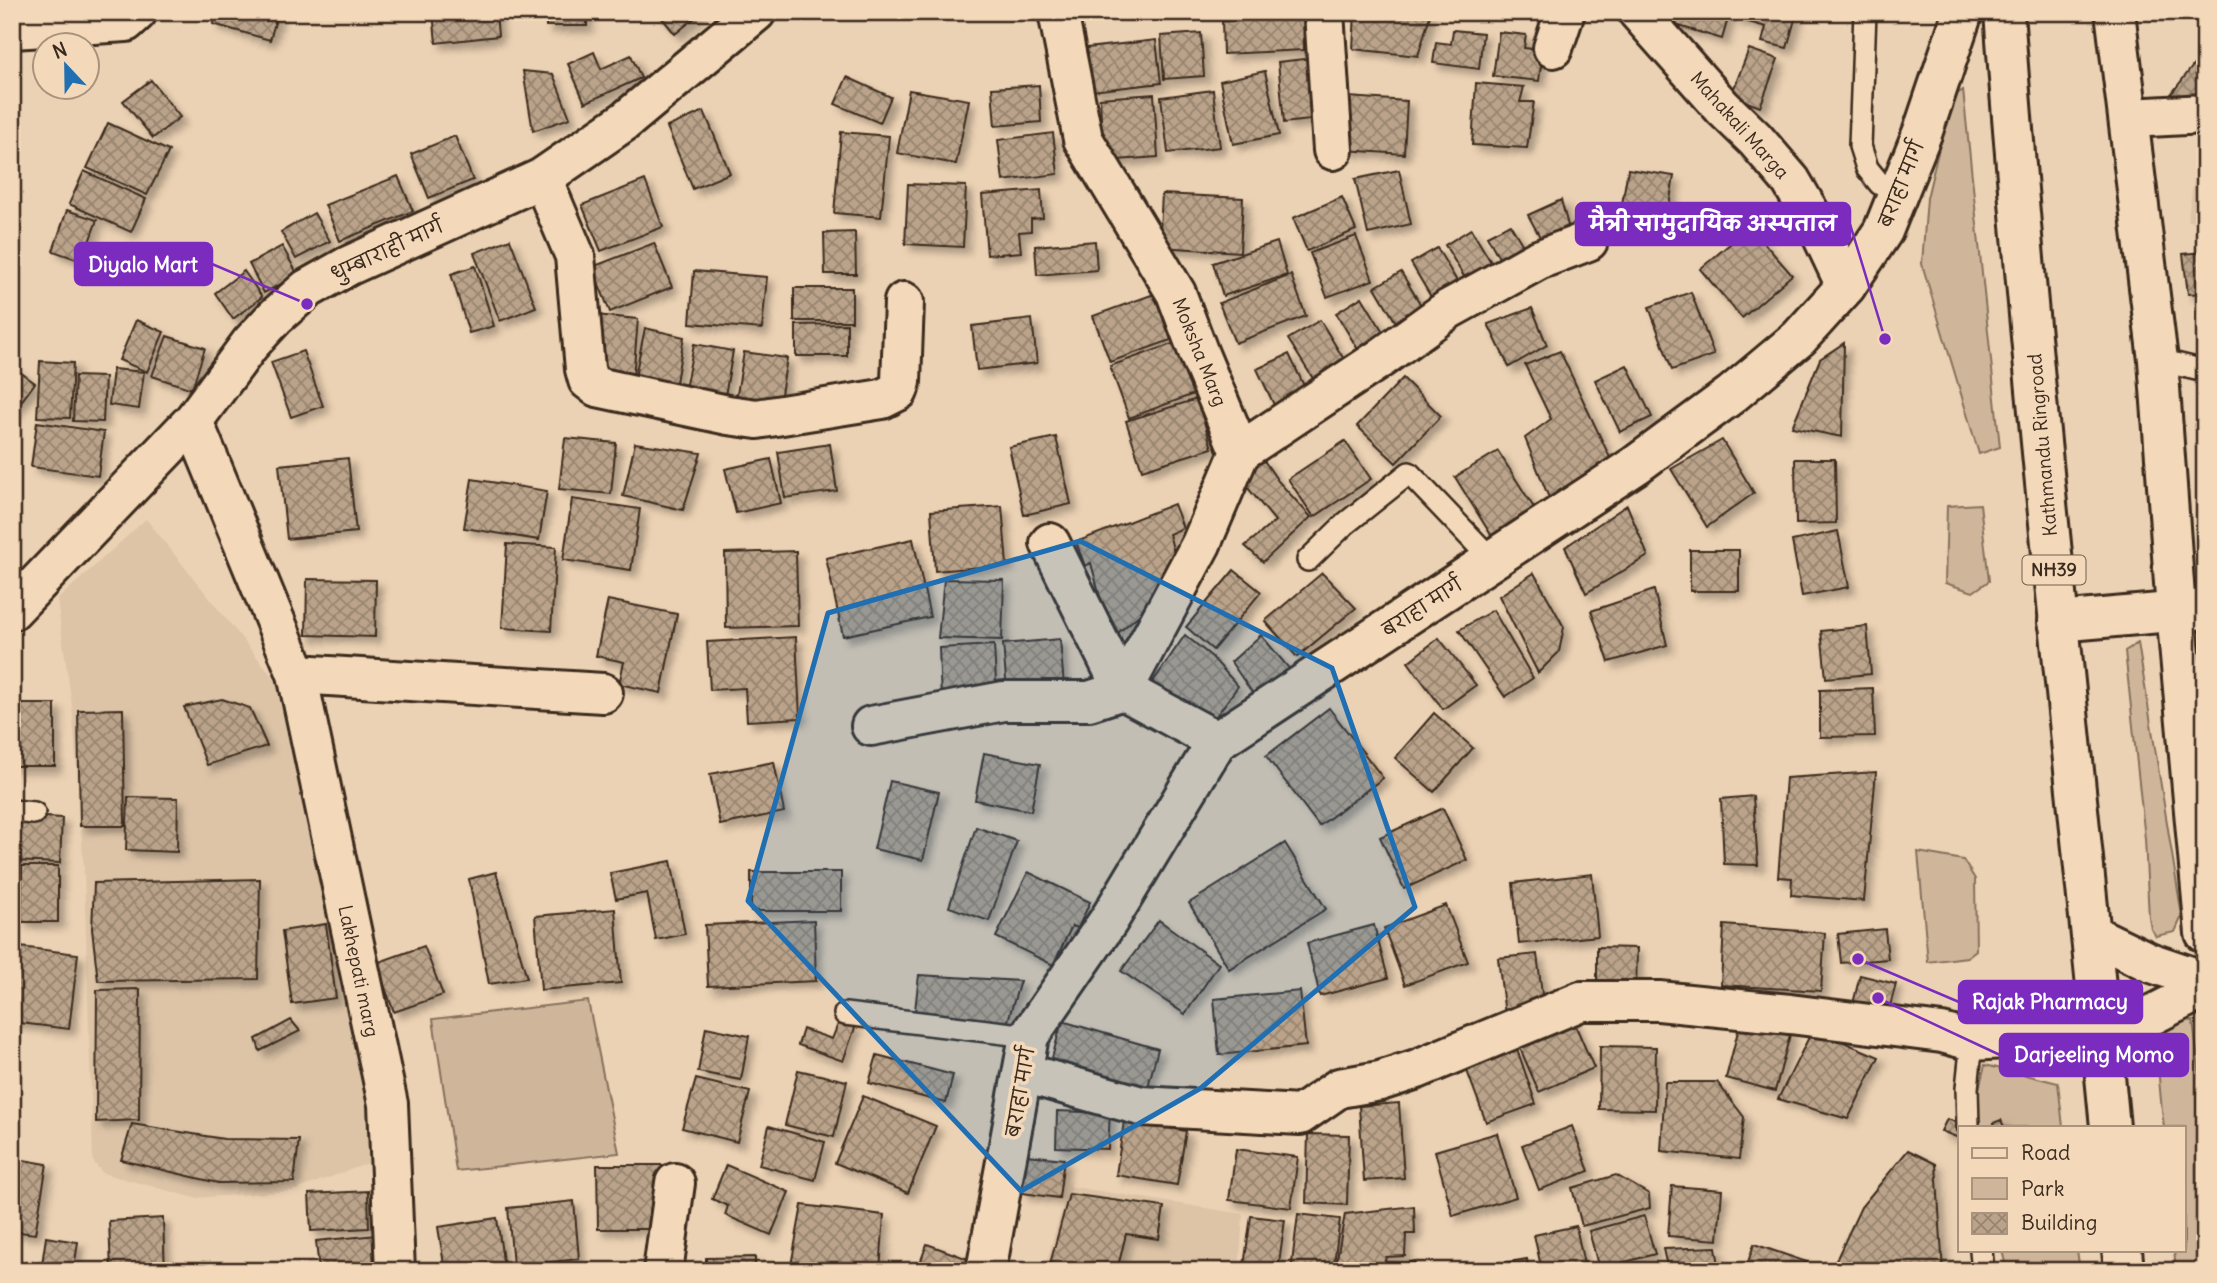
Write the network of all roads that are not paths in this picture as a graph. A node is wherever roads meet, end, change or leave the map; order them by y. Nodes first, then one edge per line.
1 (137, 12) edge
2 (756, 12) edge
3 (1058, 12) edge
4 (1324, 12) edge
5 (1565, 12) edge
6 (1638, 12) edge
7 (1865, 12) edge
8 (1962, 12) edge
9 (2004, 12) edge
10 (2115, 12) edge
11 (12, 29) edge
12 (1553, 48) dead end
13 (2205, 114) edge
14 (2129, 118) junction
15 (1333, 150) dead end
16 (542, 178) junction
17 (1898, 192) junction
18 (1588, 241) dead end
19 (1846, 286) junction
20 (904, 302) dead end
21 (2158, 360) junction
22 (2205, 371) edge
23 (193, 421) junction
24 (1240, 452) junction
25 (1049, 543) dead end
26 (1308, 560) dead end
27 (1493, 561) junction
28 (12, 610) edge
29 (2190, 610) edge
30 (2058, 622) junction
31 (297, 674) junction
32 (1123, 690) junction
33 (603, 693) dead end
34 (871, 726) dead end
35 (1217, 741) junction
36 (12, 811) edge
37 (34, 813) dead end
38 (2203, 872) edge
39 (2205, 933) edge
40 (2093, 935) junction
41 (2205, 981) edge
42 (2205, 988) edge
43 (845, 1014) dead end
44 (2101, 1033) junction
45 (1029, 1036) junction
46 (1972, 1041) junction
47 (1024, 1073) junction
48 (1968, 1126) edge
49 (2110, 1126) edge
50 (675, 1182) dead end
51 (1981, 1252) edge
52 (2122, 1252) edge
53 (396, 1271) edge
54 (663, 1271) edge
55 (986, 1271) edge
56 (1983, 1271) edge
57 (2124, 1271) edge

1 - 11 main road
2 - 16 main road, धुम्बाराही मार्ग
3 - 24 main road, Moksha Marg
4 - 15 main road
5 - 12 main road
6 - 19 main road, Mahakali Marga
7 - 17 lane
8 - 17 main road, बराहा मार्ग
9 - 30 main road, Kathmandu Ringroad / NH39
10 - 14 main road
13 - 14 main road
14 - 21 main road
16 - 20 main road
16 - 23 main road, धुम्बाराही मार्ग
17 - 19 main road, बराहा मार्ग
18 - 24 main road
19 - 27 main road, बराहा मार्ग
21 - 22 lane
21 - 29 main road
23 - 28 main road, धुम्बाराही मार्ग
23 - 31 main road, Lakhepati marg
24 - 32 main road
25 - 32 main road
26 - 27 lane
27 - 35 main road, बराहा मार्ग
29 - 30 main road
29 - 38 main road
30 - 40 main road, Kathmandu Ringroad / NH39
31 - 33 main road
31 - 53 main road, Lakhepati marg
32 - 34 main road
32 - 35 main road
35 - 45 main road, बराहा मार्ग
36 - 37 lane
38 - 39 main road
40 - 41 main road
40 - 44 main road, Kathmandu Ringroad / NH39
42 - 44 main road
43 - 45 lane
44 - 46 main road
44 - 49 main road, Kathmandu Ringroad / NH39
45 - 47 main road, बराहा मार्ग
46 - 47 main road
46 - 48 lane
47 - 55 main road, बराहा मार्ग
50 - 54 main road
51 - 56 lane
52 - 57 main road

